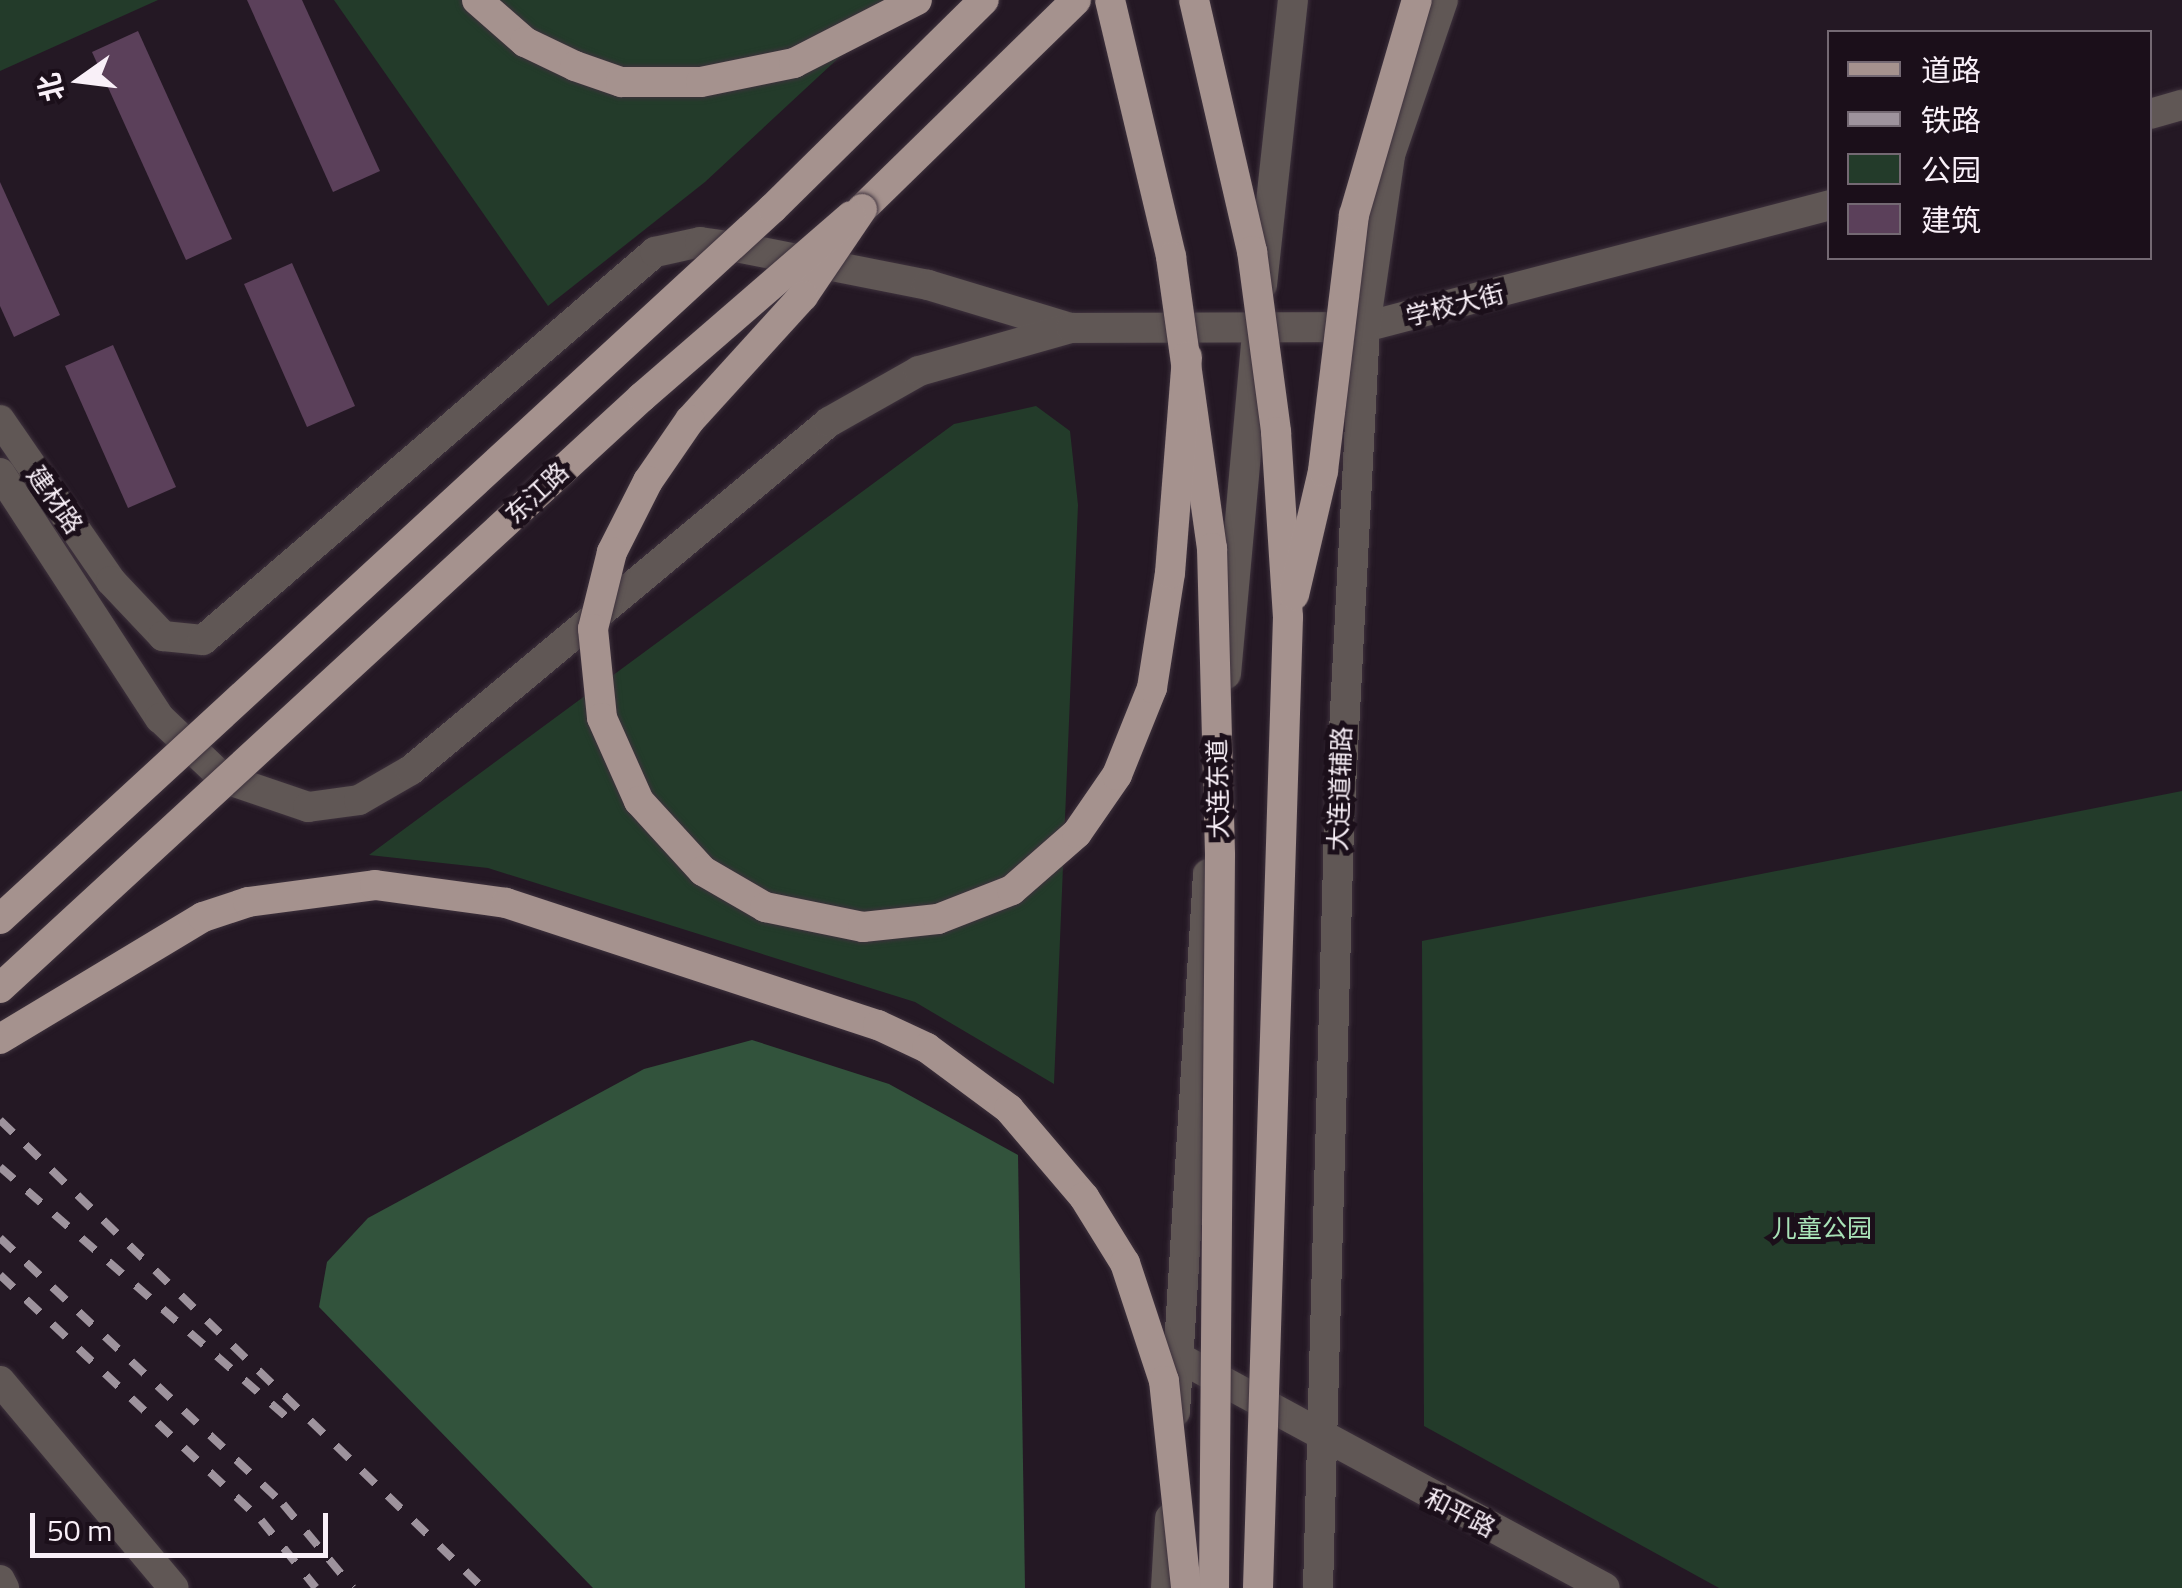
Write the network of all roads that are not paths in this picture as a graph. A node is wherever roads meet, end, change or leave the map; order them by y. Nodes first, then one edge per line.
1 (477, 0) edge
2 (917, 0) edge
3 (984, 0) edge
4 (1076, 0) edge
5 (1110, 0) edge
6 (1194, 0) edge
7 (1294, 0) edge
8 (1418, 0) edge
9 (1443, 0) edge
10 (2182, 104) edge
11 (2152, 113) edge
12 (1827, 206) edge
13 (862, 209) junction
14 (1365, 327) junction
15 (1071, 328) junction
16 (1257, 329) junction
17 (1187, 357) junction
18 (0, 420) edge
19 (0, 473) edge
20 (1288, 617) junction
21 (0, 920) edge
22 (0, 988) edge
23 (0, 1040) edge
24 (1178, 1357) junction
25 (0, 1382) edge
26 (1316, 1438) junction
27 (0, 1580) edge
28 (4, 1588) edge
29 (174, 1588) edge
30 (1166, 1588) edge
31 (1186, 1588) edge
32 (1214, 1588) edge
33 (1258, 1588) edge
34 (1318, 1588) edge
35 (1604, 1588) edge

1 - 2 main road
3 - 21 main road, 东江路, bridge
4 - 13 main road, 东江路
5 - 17 main road, 大连东道, bridge
6 - 20 main road, bridge
7 - 16 street
8 - 20 main road, bridge
9 - 14 street, 大连道辅路
10 - 11 street
12 - 14 street, 学校大街
13 - 17 main road, bridge
13 - 22 main road, 东江路, bridge
14 - 16 street, 学校大街
14 - 26 street, 大连道辅路
15 - 16 street, 学校大街
15 - 18 street, 建材路
15 - 19 street
16 - 24 street
17 - 32 main road, 大连东道, bridge
20 - 33 main road, bridge
23 - 31 main road, bridge
24 - 26 street, 和平路
24 - 30 street
25 - 29 street
26 - 34 street, 大连道辅路
26 - 35 street, 和平路
27 - 28 street

